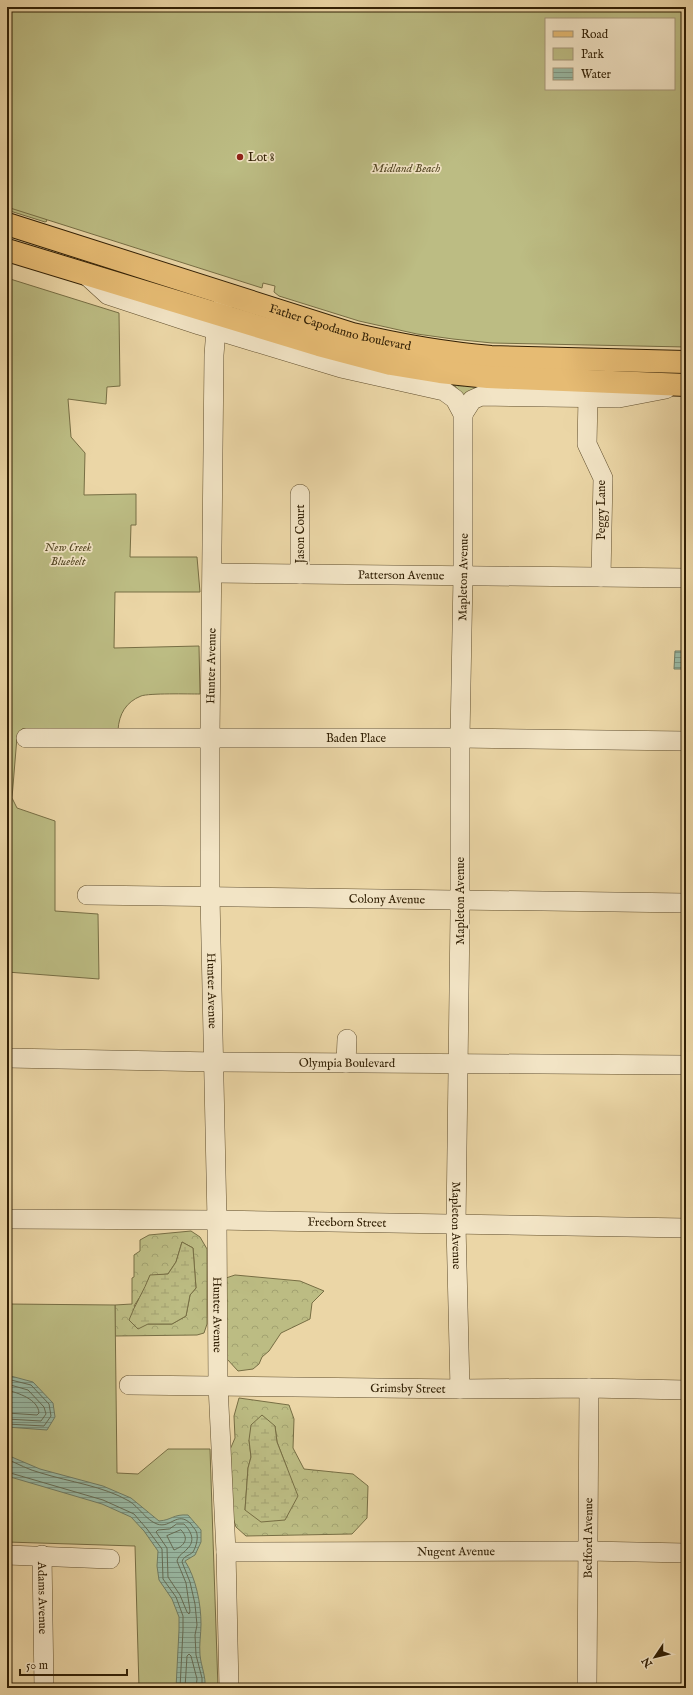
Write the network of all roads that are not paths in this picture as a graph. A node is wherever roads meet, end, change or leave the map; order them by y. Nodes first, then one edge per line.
1 (7, 224) edge
2 (7, 250) edge
3 (226, 294) junction
4 (218, 322) junction
5 (686, 362) edge
6 (686, 385) edge
7 (588, 398) junction
8 (463, 414) junction
9 (300, 494) dead end
10 (213, 573) junction
11 (300, 574) junction
12 (463, 576) junction
13 (601, 577) junction
14 (686, 578) edge
15 (210, 737) junction
16 (26, 738) dead end
17 (460, 738) junction
18 (686, 741) edge
19 (87, 895) dead end
20 (210, 896) junction
21 (460, 899) junction
22 (686, 903) edge
23 (347, 1039) dead end
24 (7, 1058) edge
25 (215, 1062) junction
26 (346, 1062) junction
27 (458, 1064) junction
28 (686, 1065) edge
29 (7, 1218) edge
30 (217, 1220) junction
31 (456, 1225) junction
32 (686, 1228) edge
33 (129, 1385) dead end
34 (218, 1385) junction
35 (460, 1388) junction
36 (589, 1388) junction
37 (686, 1390) edge
38 (588, 1551) junction
39 (226, 1552) junction
40 (686, 1553) edge
41 (7, 1555) edge
42 (42, 1556) junction
43 (110, 1559) dead end
44 (44, 1688) edge
45 (229, 1688) edge
46 (587, 1688) edge

1 - 3 main road, Father Capodanno Boulevard
2 - 4 main road, Father Capodanno Boulevard
3 - 4 street, Hunter Avenue
3 - 5 main road, Father Capodanno Boulevard
4 - 6 main road, Father Capodanno Boulevard
4 - 8 street, Father Capodanno Boulevard
4 - 10 street, Hunter Avenue
6 - 7 street, Father Capodanno Boulevard
7 - 8 street, Father Capodanno Boulevard
7 - 13 street, Peggy Lane
8 - 12 street, Mapleton Avenue
9 - 11 street, Jason Court
10 - 11 street, Patterson Avenue
10 - 15 street, Hunter Avenue
11 - 12 street, Patterson Avenue
12 - 13 street, Patterson Avenue
12 - 17 street, Mapleton Avenue
13 - 14 street, Patterson Avenue
15 - 16 street, Baden Place
15 - 17 street, Baden Place
15 - 20 street, Hunter Avenue
17 - 18 street, Baden Place
17 - 21 street, Mapleton Avenue
19 - 20 street, Colony Avenue
20 - 21 street, Colony Avenue
20 - 25 street, Hunter Avenue
21 - 22 street, Colony Avenue
21 - 27 street, Mapleton Avenue
23 - 26 street
24 - 25 street, Olympia Boulevard
25 - 26 street, Olympia Boulevard
25 - 30 street, Hunter Avenue
26 - 27 street, Olympia Boulevard
27 - 28 street, Olympia Boulevard
27 - 31 street, Mapleton Avenue
29 - 30 street, Freeborn Street
30 - 31 street, Freeborn Street
30 - 34 street, Hunter Avenue
31 - 32 street, Freeborn Street
31 - 35 street, Mapleton Avenue
33 - 34 street, Grimsby Street
34 - 35 street, Grimsby Street
34 - 39 street, Hunter Avenue
35 - 36 street, Grimsby Street
36 - 37 street, Grimsby Street
36 - 38 street, Bedford Avenue
38 - 39 street, Nugent Avenue
38 - 40 street, Nugent Avenue
38 - 46 street, Bedford Avenue
39 - 45 street, Hunter Avenue
41 - 42 street
42 - 43 street
42 - 44 street, Adams Avenue

